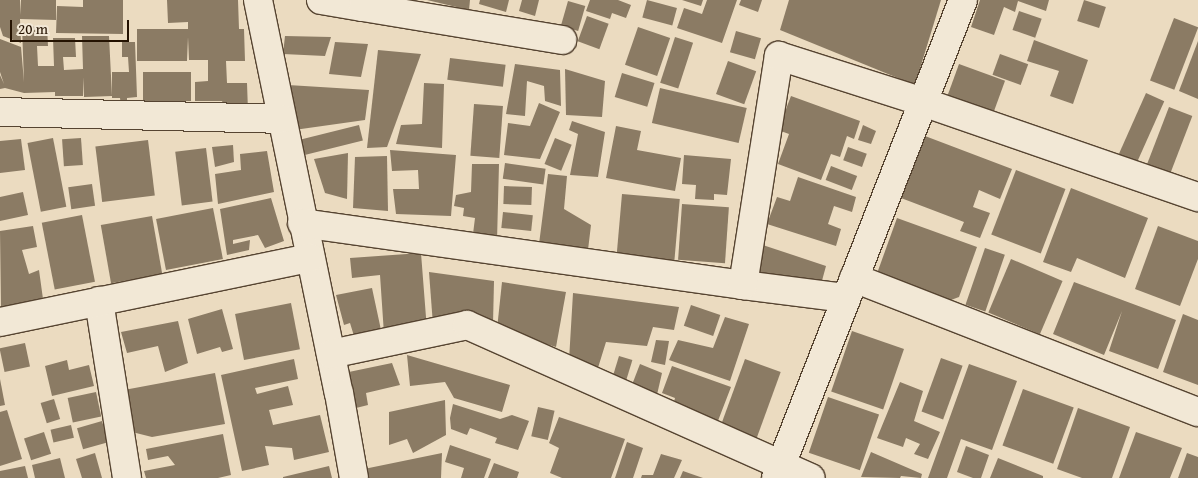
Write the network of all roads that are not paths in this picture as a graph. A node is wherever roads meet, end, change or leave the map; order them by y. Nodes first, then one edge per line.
1 (258, 0) edge
2 (321, 0) edge
3 (963, 0) edge
4 (364, 4) edge
5 (562, 40) dead end
6 (923, 102) junction
7 (0, 112) edge
8 (281, 119) junction
9 (1198, 196) edge
10 (302, 223) junction
11 (310, 258) junction
12 (743, 285) junction
13 (850, 288) junction
14 (99, 301) junction
15 (0, 322) edge
16 (330, 354) junction
17 (1198, 412) edge
18 (778, 472) edge
19 (127, 478) edge
20 (354, 478) edge
21 (810, 478) edge

1 - 8 street
2 - 4 street
3 - 6 street
4 - 5 street
6 - 9 street
6 - 12 street
6 - 13 street
7 - 8 street
8 - 10 street
10 - 11 street
10 - 12 street
11 - 14 street
11 - 16 street
12 - 13 street
13 - 17 street
13 - 18 street
14 - 15 street
14 - 19 street
16 - 18 street
16 - 20 street
18 - 21 street

